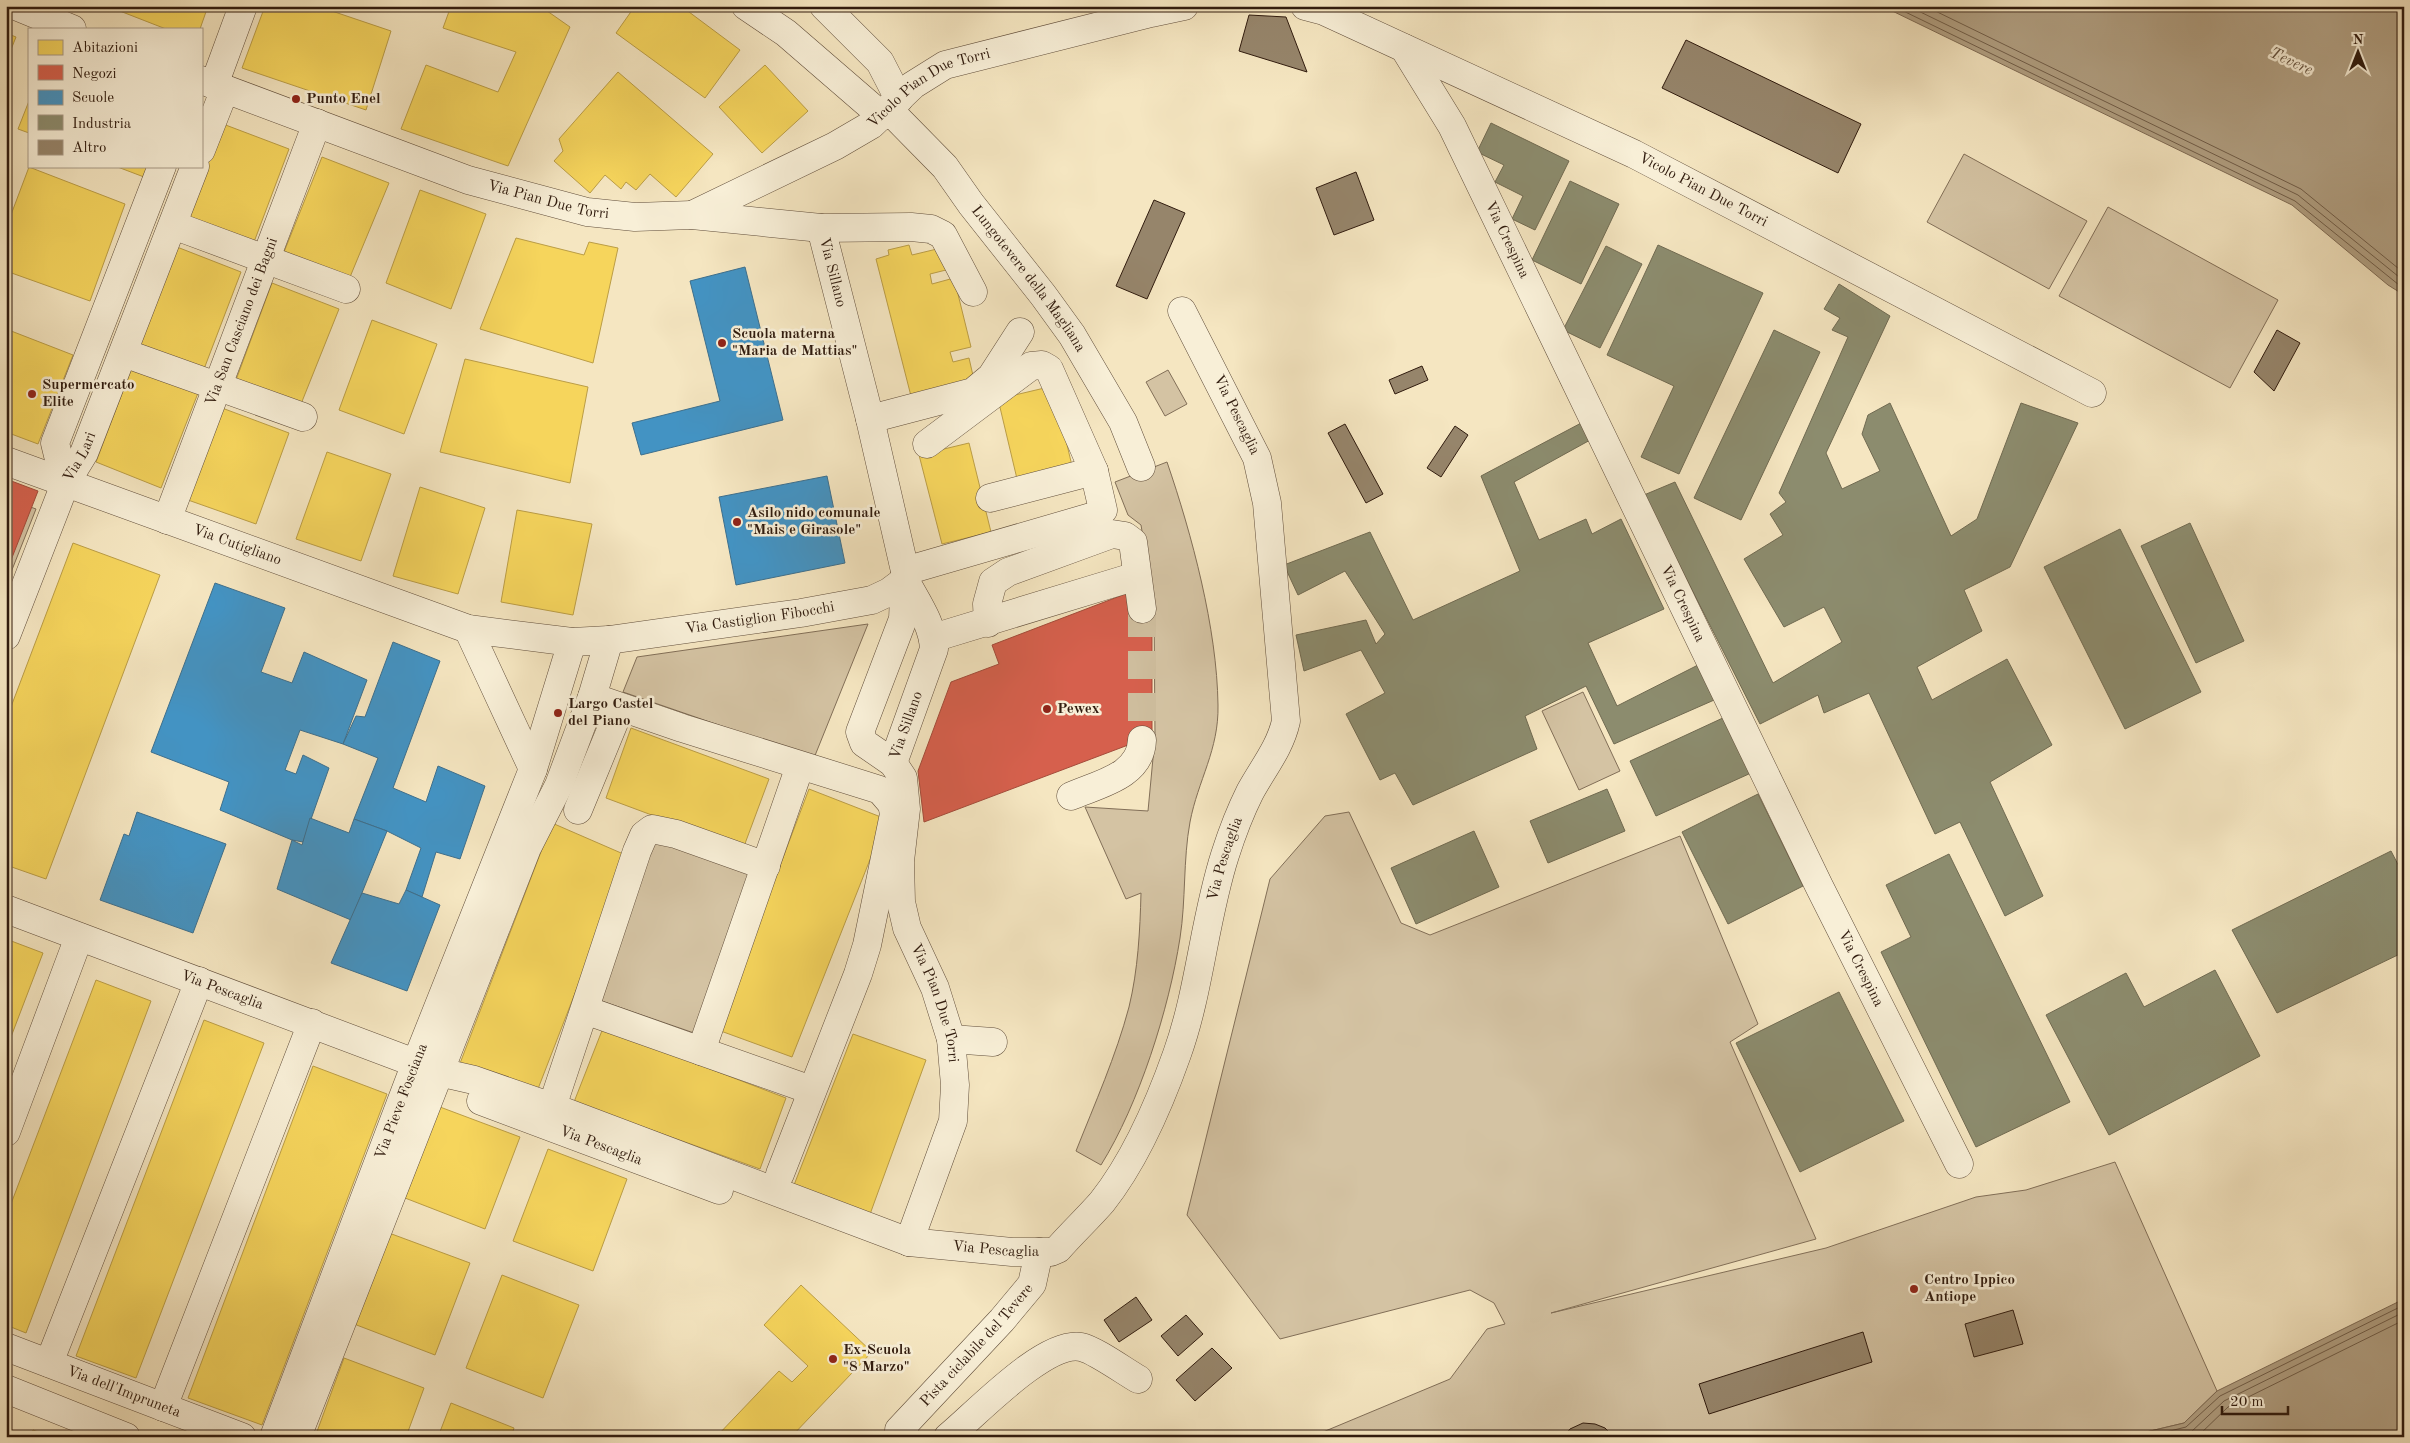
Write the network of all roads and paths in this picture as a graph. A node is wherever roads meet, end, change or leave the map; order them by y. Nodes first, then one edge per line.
1 (16, 6) edge
2 (243, 6) edge
3 (744, 6) edge
4 (824, 6) edge
5 (849, 6) edge
6 (1184, 6) edge
7 (1305, 6) edge
8 (70, 28) edge
9 (1404, 48) junction
10 (880, 62) junction
11 (213, 85) edge
12 (890, 108) junction
13 (851, 111) dead end
14 (317, 123) junction
15 (202, 145) edge
16 (161, 168) edge
17 (194, 168) edge
18 (692, 215) junction
19 (173, 225) junction
20 (821, 228) junction
21 (265, 260) junction
22 (346, 289) dead end
23 (973, 292) dead end
24 (1182, 311) dead end
25 (1020, 332) dead end
26 (124, 353) junction
27 (218, 386) junction
28 (2092, 393) dead end
29 (302, 418) dead end
30 (870, 419) junction
31 (927, 444) dead end
32 (6, 461) edge
33 (1141, 467) dead end
34 (1094, 471) junction
35 (65, 484) junction
36 (990, 498) dead end
37 (168, 520) junction
38 (905, 575) junction
39 (1137, 578) junction
40 (1142, 609) tunnel mouth
41 (988, 622) junction
42 (468, 629) junction
43 (6, 636) edge
44 (933, 638) junction
45 (609, 640) junction
46 (572, 642) junction
47 (592, 697) junction
48 (620, 708) junction
49 (1142, 740) tunnel mouth
50 (893, 763) junction
51 (800, 766) junction
52 (532, 768) junction
53 (1071, 796) dead end
54 (578, 810) dead end
55 (766, 866) junction
56 (6, 909) edge
57 (79, 937) junction
58 (199, 981) junction
59 (585, 1010) junction
60 (312, 1023) junction
61 (951, 1039) junction
62 (993, 1042) dead end
63 (701, 1051) junction
64 (427, 1068) junction
65 (811, 1090) junction
66 (552, 1107) junction
67 (6, 1132) edge
68 (1959, 1164) dead end
69 (780, 1174) dead end
70 (909, 1242) junction
71 (1039, 1252) junction
72 (6, 1347) edge
73 (49, 1363) junction
74 (1138, 1379) dead end
75 (6, 1389) edge
76 (163, 1407) junction
77 (903, 1433) edge
78 (126, 1437) edge
79 (242, 1437) edge
80 (274, 1437) edge
81 (297, 1437) edge
82 (948, 1437) edge

1 - 8 street
2 - 11 street
3 - 12 street, Lungotevere della Magliana
3 - 13 street
4 - 10 street, Lungotevere della Magliana
5 - 10 street, Lungotevere della Magliana
6 - 12 street, Vicolo Pian Due Torri
7 - 9 street, Vicolo Pian Due Torri
9 - 28 street, Vicolo Pian Due Torri
9 - 68 street, Via Crespina
10 - 12 street, Lungotevere della Magliana
11 - 14 street, Via Pian Due Torri
11 - 15 street
12 - 18 street, Vicolo Pian Due Torri
12 - 33 street, Lungotevere della Magliana
14 - 18 street, Via Pian Due Torri
14 - 21 street, Via San Casciano dei Bagni
16 - 35 street
17 - 19 street, Via Lari
18 - 20 street, Via Pian Due Torri
19 - 21 street
19 - 26 street, Via Lari
20 - 23 street, Via Pian Due Torri
20 - 30 street, Via Sillano
21 - 22 street
21 - 27 street, Via San Casciano dei Bagni
24 - 71 street, Via Pescaglia
25 - 30 street
26 - 27 street
26 - 35 street, Via Lari
27 - 29 street
27 - 37 street, Via San Casciano dei Bagni
30 - 38 street, Via Sillano
31 - 34 street, Via Castiglion Fibocchi
32 - 35 street, Via Cutigliano
34 - 36 street
34 - 38 street, Via Castiglion Fibocchi
35 - 37 street, Via Cutigliano
35 - 43 street, Via Lari
37 - 42 street, Via Cutigliano
38 - 44 street, Via Sillano
38 - 45 street, Via Castiglion Fibocchi
38 - 50 street, Via Sillano
39 - 40 street
39 - 41 street
39 - 41 street
41 - 44 street
42 - 46 street
42 - 52 street
44 - 50 street, Via Sillano
45 - 46 street
45 - 47 street
46 - 52 street
47 - 48 street
47 - 64 street, Via Pieve Fosciana
48 - 51 street
48 - 54 street
49 - 53 street
50 - 61 street, Via Pian Due Torri
51 - 55 street
51 - 65 street
52 - 64 street, Via Pieve Fosciana
55 - 59 street
55 - 63 street
56 - 57 street, Via Pescaglia
57 - 58 street, Via Pescaglia
57 - 67 street
58 - 60 street, Via Pescaglia
58 - 73 street
59 - 63 street
59 - 66 street
60 - 64 street, Via Pescaglia
60 - 76 street
61 - 62 street
61 - 70 street, Via Pian Due Torri
63 - 65 street
64 - 66 street, Via Pescaglia
64 - 70 street, Via Pescaglia
64 - 80 street, Via Pieve Fosciana
64 - 81 street, Via Pieve Fosciana
65 - 69 street
66 - 70 street, Via Pescaglia
70 - 71 street, Via Pescaglia
71 - 77 street, Pista ciclabile del Tevere
72 - 73 street, Via dell'Impruneta
73 - 76 street, Via dell'Impruneta
74 - 82 street
75 - 78 street
76 - 79 street, Via dell'Impruneta

